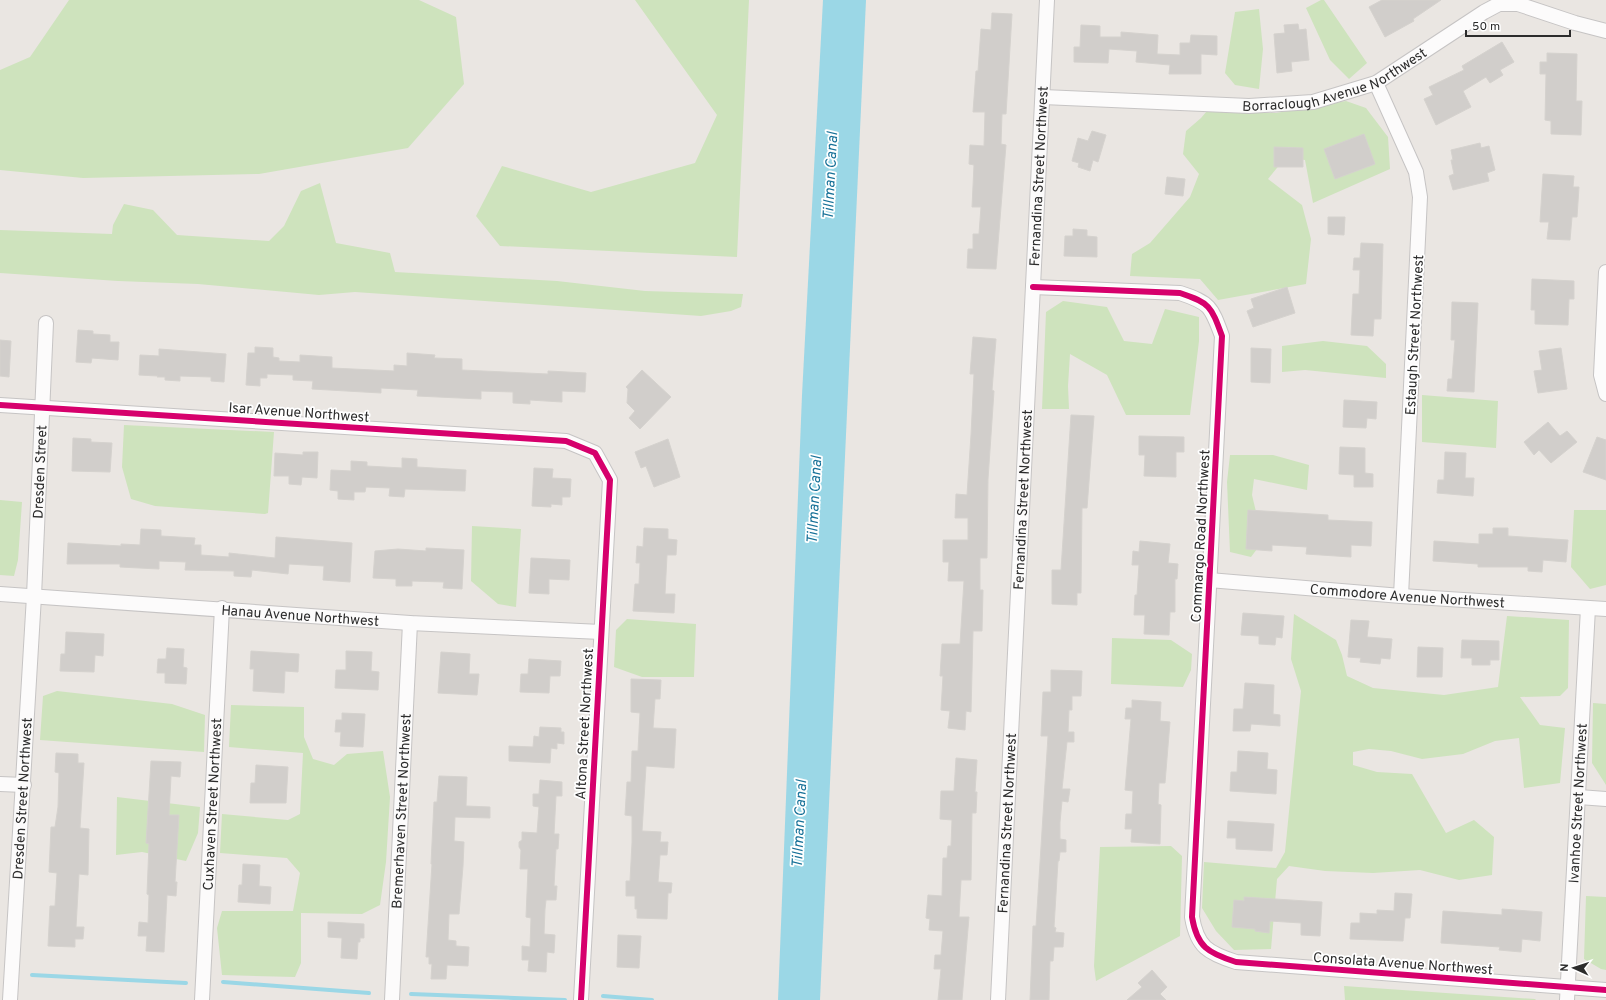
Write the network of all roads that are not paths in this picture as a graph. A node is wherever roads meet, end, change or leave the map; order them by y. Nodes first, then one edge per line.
1 (1047, 0) edge
2 (1606, 31) edge
3 (1376, 84) junction
4 (1043, 97) junction
5 (1606, 272) edge
6 (1033, 287) junction
7 (46, 323) dead end
8 (1606, 394) edge
9 (0, 405) edge
10 (42, 407) junction
11 (595, 453) joint
12 (1209, 580) junction
13 (0, 594) edge
14 (34, 596) junction
15 (1401, 596) junction
16 (222, 608) junction
17 (1588, 608) junction
18 (1606, 609) edge
19 (410, 623) junction
20 (601, 632) junction
21 (0, 784) edge
22 (24, 786) junction
23 (1579, 797) junction
24 (1606, 800) edge
25 (1203, 946) joint
26 (6, 975) edge
27 (1606, 990) edge
28 (1567, 994) edge
29 (10, 1000) edge
30 (202, 1000) edge
31 (392, 1000) edge
32 (581, 1000) edge
33 (998, 1000) edge

1 - 4 street, Fernandina Street Northwest
2 - 3 street, Borraclough Avenue Northwest
3 - 4 street, Borraclough Avenue Northwest
3 - 15 street, Estaugh Street Northwest
4 - 6 street, Fernandina Street Northwest
5 - 8 street
6 - 12 street, Commargo Road Northwest
6 - 33 street, Fernandina Street Northwest
7 - 10 street, Dresden Street
9 - 10 street, Isar Avenue Northwest
10 - 11 street, Isar Avenue Northwest
10 - 14 street, Dresden Street
11 - 20 street, Altona Street Northwest
12 - 15 street, Commodore Avenue Northwest
12 - 25 street, Commargo Road Northwest
13 - 14 street, Hanau Avenue Northwest
14 - 16 street, Hanau Avenue Northwest
14 - 22 street, Dresden Street Northwest
15 - 17 street, Commodore Avenue Northwest
16 - 19 street, Hanau Avenue Northwest
16 - 30 street, Cuxhaven Street Northwest
17 - 18 street, Commodore Avenue Northwest
17 - 23 street, Ivanhoe Street Northwest
19 - 20 street, Hanau Avenue Northwest
19 - 31 street, Bremerhaven Street Northwest
20 - 32 street, Altona Street Northwest
21 - 22 street
22 - 26 street, Dresden Street Northwest
23 - 24 street
23 - 28 street, Ivanhoe Street Northwest
25 - 28 street, Consolata Avenue Northwest
26 - 29 street, Dresden Street Northwest
27 - 28 street, Consolata Avenue Northwest

